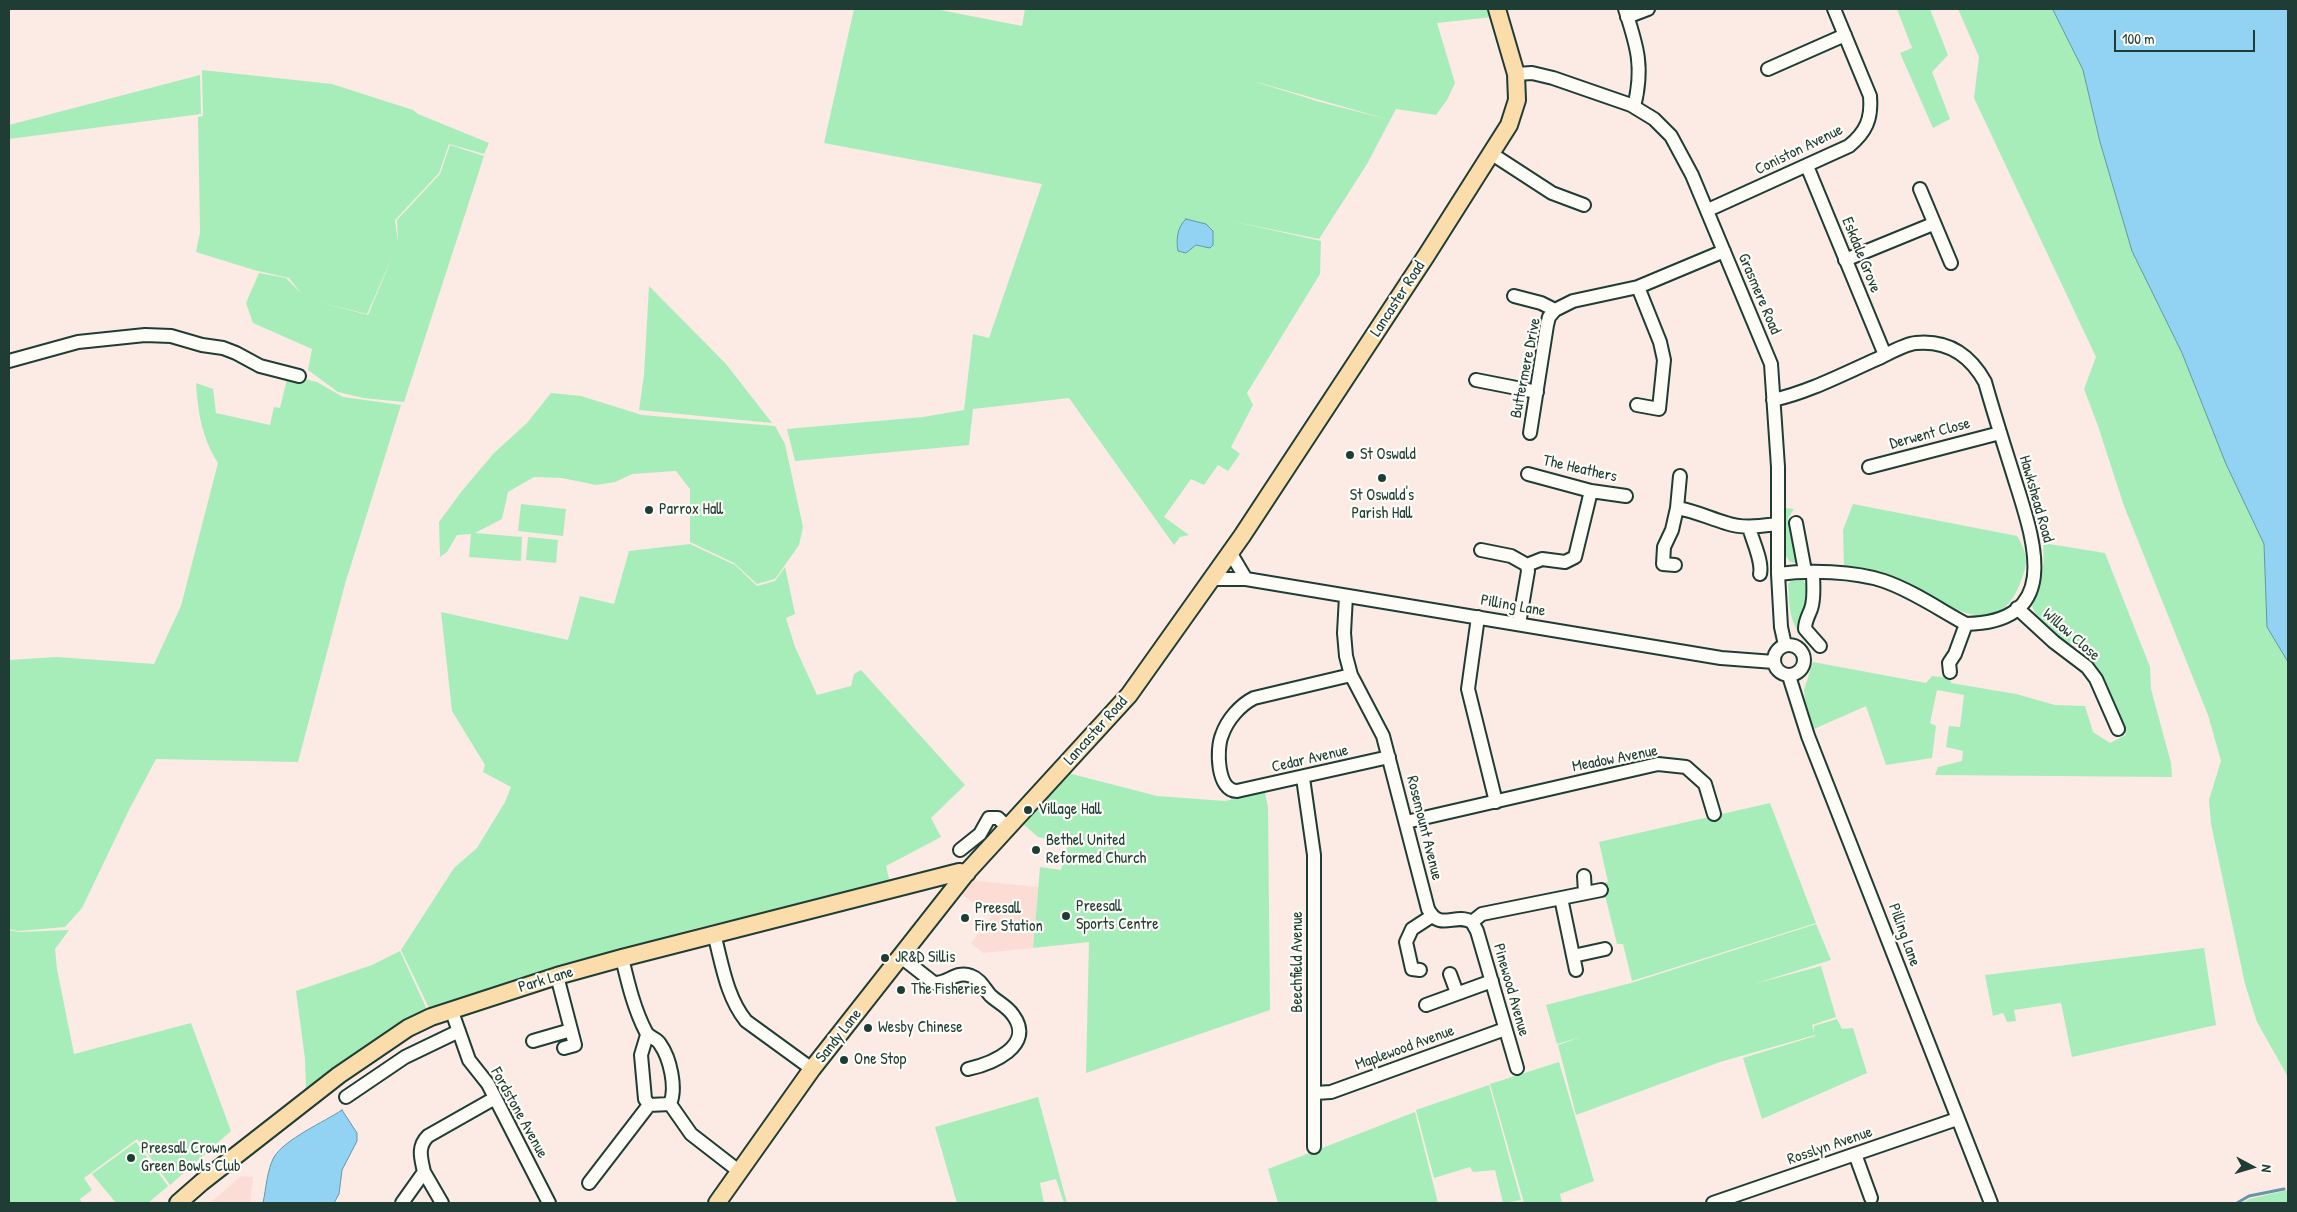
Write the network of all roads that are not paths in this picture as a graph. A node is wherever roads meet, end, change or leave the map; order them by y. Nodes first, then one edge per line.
1 (1496, 9) edge
2 (1648, 9) edge
3 (1834, 9) edge
4 (1626, 13) edge
5 (1845, 35) junction
6 (1768, 68) dead end
7 (1516, 74) junction
8 (1634, 107) junction
9 (1492, 154) junction
10 (1807, 166) junction
11 (1920, 189) dead end
12 (1584, 205) dead end
13 (1708, 210) junction
14 (1933, 224) junction
15 (1724, 251) junction
16 (1845, 260) junction
17 (1951, 263) dead end
18 (1638, 286) junction
19 (1514, 296) dead end
20 (1556, 310) junction
21 (1885, 355) junction
22 (9, 360) edge
23 (299, 376) dead end
24 (1476, 380) dead end
25 (1536, 392) junction
26 (1773, 400) junction
27 (1637, 406) dead end
28 (1530, 433) dead end
29 (2000, 433) junction
30 (1869, 468) dead end
31 (1528, 474) dead end
32 (1680, 476) dead end
33 (1591, 490) junction
34 (1626, 496) dead end
35 (1676, 508) junction
36 (1796, 523) dead end
37 (1778, 524) junction
38 (1749, 527) junction
39 (1481, 550) dead end
40 (1230, 552) junction
41 (1527, 565) junction
42 (1665, 566) dead end
43 (1809, 572) junction
44 (1760, 574) dead end
45 (1778, 574) junction
46 (1214, 575) junction
47 (1246, 579) junction
48 (1346, 596) junction
49 (2017, 608) junction
50 (1478, 617) junction
51 (1519, 624) junction
52 (1966, 624) junction
53 (1819, 641) dead end
54 (1785, 645) junction
55 (1774, 662) junction
56 (1947, 665) dead end
57 (1351, 675) junction
58 (1789, 676) junction
59 (2111, 723) dead end
60 (1389, 757) junction
61 (1303, 778) junction
62 (1496, 802) junction
63 (1714, 814) dead end
64 (1406, 822) junction
65 (1007, 827) junction
66 (960, 850) dead end
67 (967, 873) junction
68 (1584, 876) dead end
69 (929, 879) junction
70 (1600, 890) dead end
71 (1585, 893) junction
72 (1561, 898) junction
73 (947, 900) junction
74 (1432, 916) junction
75 (1472, 922) junction
76 (714, 934) junction
77 (1605, 950) dead end
78 (1573, 956) junction
79 (622, 958) junction
80 (902, 958) junction
81 (1420, 970) dead end
82 (1576, 970) dead end
83 (1450, 974) dead end
84 (557, 976) junction
85 (1492, 981) junction
86 (1457, 993) junction
87 (1426, 1005) dead end
88 (451, 1010) junction
89 (1505, 1029) junction
90 (572, 1030) junction
91 (459, 1031) junction
92 (647, 1035) junction
93 (533, 1041) dead end
94 (564, 1048) dead end
95 (968, 1068) dead end
96 (1517, 1068) dead end
97 (812, 1069) junction
98 (1315, 1093) junction
99 (346, 1097) dead end
100 (495, 1098) junction
101 (670, 1104) junction
102 (649, 1105) junction
103 (1957, 1119) junction
104 (1314, 1147) dead end
105 (1855, 1154) junction
106 (424, 1172) junction
107 (740, 1172) junction
108 (588, 1183) dead end
109 (1871, 1198) dead end
110 (178, 1203) edge
111 (402, 1203) edge
112 (442, 1203) edge
113 (549, 1203) edge
114 (717, 1203) edge
115 (1713, 1203) edge
116 (1991, 1203) edge

1 - 7 main road, Lancaster Road
2 - 4 street
3 - 5 street, Coniston Avenue
4 - 8 street
5 - 6 street
5 - 10 street, Coniston Avenue
7 - 8 street, Grasmere Road
7 - 9 main road, Lancaster Road
8 - 13 street, Grasmere Road
9 - 12 street
9 - 40 main road, Lancaster Road
10 - 13 street, Coniston Avenue
10 - 16 street, Eskdale Grove
11 - 14 street
13 - 15 street, Grasmere Road
14 - 16 street
14 - 17 street
15 - 18 street
15 - 26 street, Grasmere Road
16 - 21 street, Eskdale Grove
18 - 20 street
18 - 27 street
19 - 20 street
20 - 25 street, Buttermere Drive
21 - 26 street, Hawkshead Road
21 - 29 street, Hawkshead Road
22 - 23 street
24 - 25 street
25 - 28 street, Buttermere Drive
26 - 37 street, Grasmere Road
29 - 30 street, Derwent Close
29 - 49 street, Hawkshead Road
31 - 33 street, The Heathers
32 - 35 street
33 - 34 street, The Heathers
33 - 41 street
35 - 38 street
35 - 42 street
36 - 43 street
37 - 38 street
37 - 45 street, Grasmere Road
38 - 44 street
39 - 41 street
40 - 46 main road, Lancaster Road
40 - 47 street
41 - 51 street
43 - 45 street
43 - 52 street
43 - 53 street
45 - 54 street, Grasmere Road
46 - 47 street, Pilling Lane
46 - 65 main road, Lancaster Road
47 - 48 street, Pilling Lane
48 - 50 street, Pilling Lane
48 - 57 street, Rosemount Avenue
49 - 52 street, Hawkshead Road
49 - 59 street, Willow Close
50 - 51 street, Pilling Lane
50 - 62 street
51 - 55 street, Pilling Lane
52 - 56 street
54 - 55 street
54 - 58 street
55 - 58 street
57 - 60 street, Rosemount Avenue
57 - 61 street, Cedar Avenue
58 - 103 street, Pilling Lane
60 - 61 street, Cedar Avenue
60 - 64 street, Rosemount Avenue
61 - 98 street, Beechfield Avenue
62 - 63 street, Meadow Avenue
62 - 64 street, Meadow Avenue
64 - 74 street, Rosemount Avenue
65 - 66 street
65 - 67 main road, Lancaster Road
67 - 69 main road, Park Lane
67 - 73 main road, Sandy Lane
68 - 71 street
69 - 73 main road
69 - 76 main road, Park Lane
70 - 71 street
71 - 72 street
72 - 75 street
72 - 78 street
73 - 80 main road, Sandy Lane
74 - 75 street
74 - 81 street
75 - 85 street, Pinewood Avenue
76 - 79 main road, Park Lane
76 - 97 street
77 - 78 street
78 - 82 street
79 - 84 main road, Park Lane
79 - 92 street
80 - 95 street
80 - 97 main road, Sandy Lane
83 - 86 street
84 - 88 main road, Park Lane
84 - 90 street
85 - 86 street
85 - 89 street, Pinewood Avenue
86 - 87 street
88 - 91 street, Fordstone Avenue
88 - 110 main road, Park Lane
89 - 96 street, Pinewood Avenue
89 - 98 street, Maplewood Avenue
90 - 93 street
90 - 94 street
91 - 99 street
91 - 100 street, Fordstone Avenue
92 - 101 street
92 - 102 street
97 - 107 main road, Sandy Lane
98 - 104 street, Beechfield Avenue
100 - 106 street
100 - 113 street, Fordstone Avenue
101 - 102 street
101 - 107 street
102 - 108 street
103 - 105 street, Rosslyn Avenue
103 - 116 street, Pilling Lane
105 - 109 street
105 - 115 street, Rosslyn Avenue
106 - 111 street
106 - 112 street
107 - 114 main road, Sandy Lane

